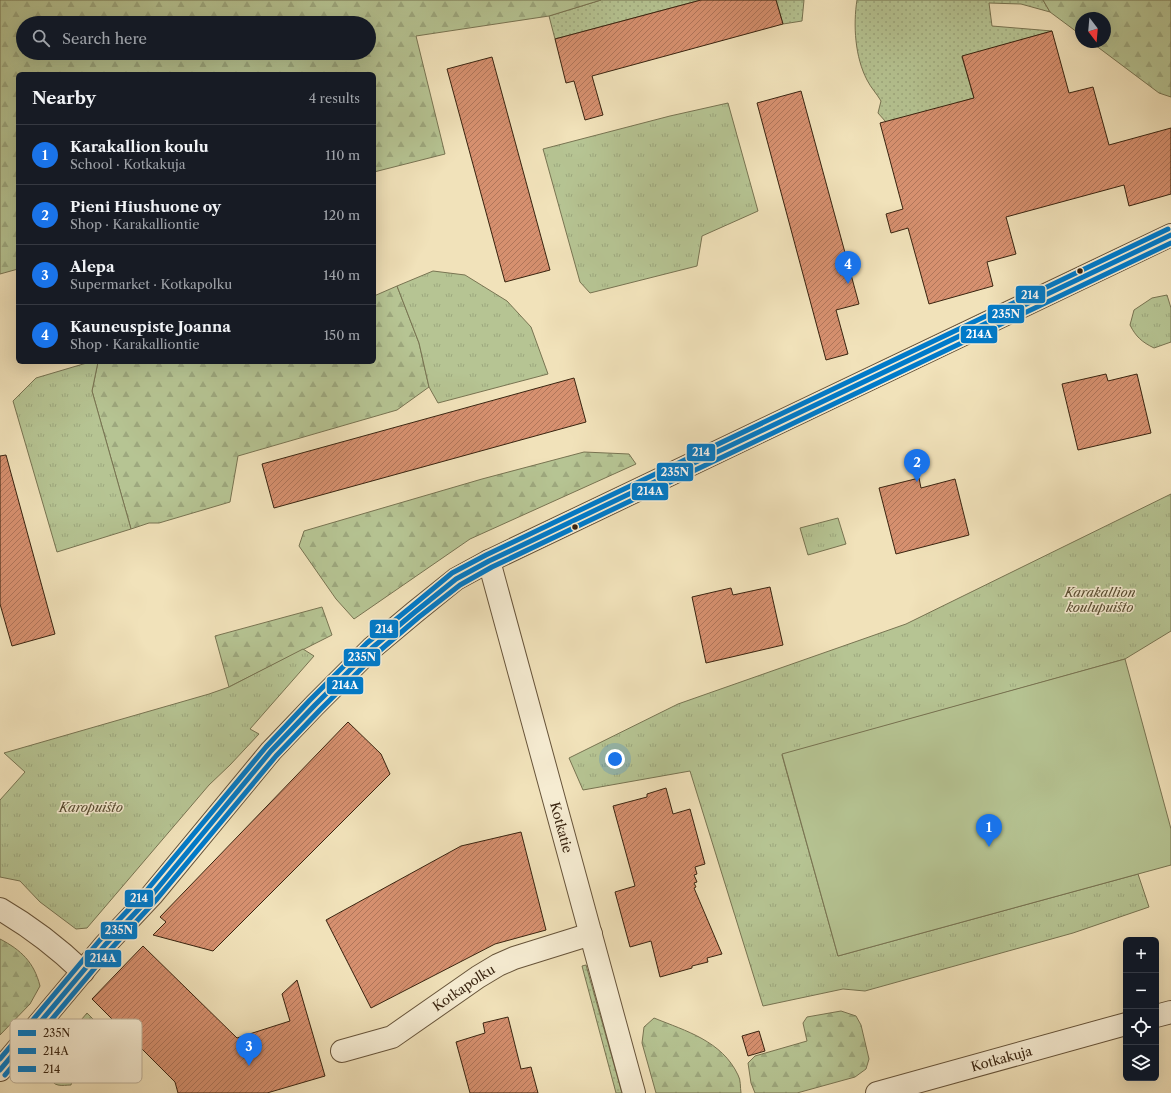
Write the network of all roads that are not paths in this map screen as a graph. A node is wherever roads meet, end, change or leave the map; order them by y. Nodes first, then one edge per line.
1 (1171, 235) edge
2 (489, 561) junction
3 (0, 909) edge
4 (591, 934) junction
5 (83, 972) junction
6 (1171, 1012) edge
7 (1159, 1015) edge
8 (43, 1019) edge
9 (1123, 1025) edge
10 (342, 1051) dead end
11 (10, 1058) edge
12 (0, 1070) edge
13 (634, 1093) edge
14 (877, 1093) edge

1 - 2 street
2 - 4 street, Kotkatie
2 - 5 street
3 - 5 street
4 - 10 street, Kotkapolku
4 - 13 street, Kotkatie
5 - 8 street
6 - 7 street
9 - 14 street, Kotkakuja
11 - 12 street

